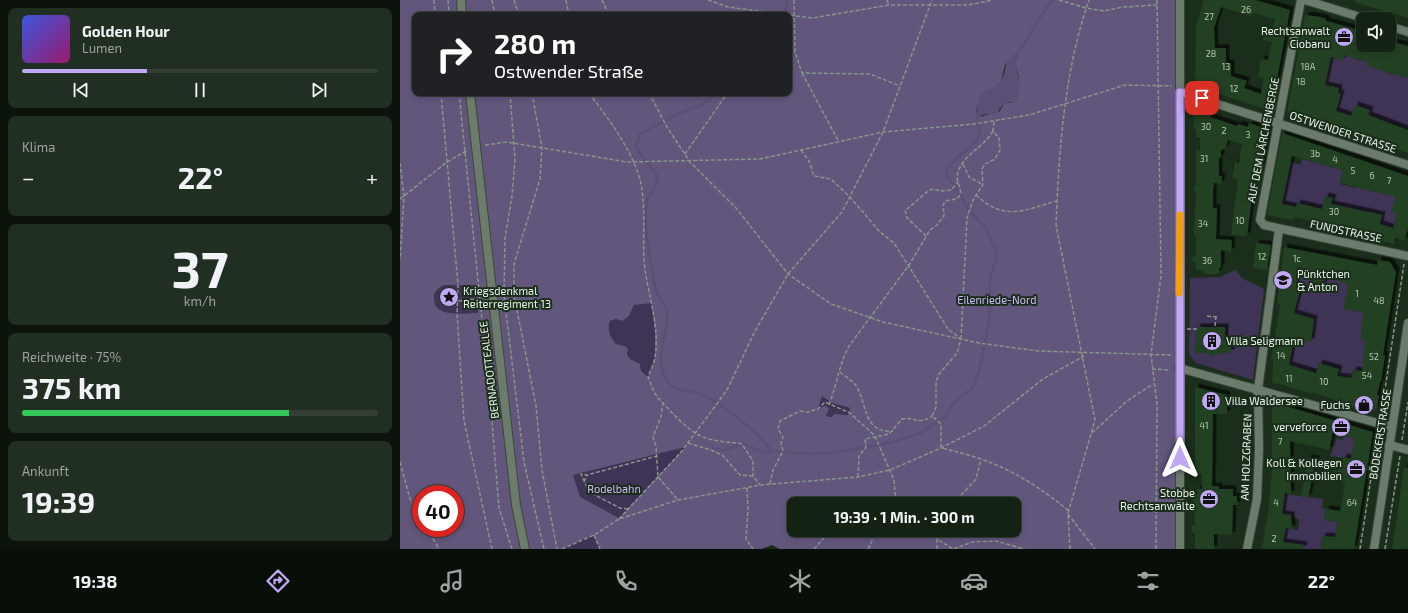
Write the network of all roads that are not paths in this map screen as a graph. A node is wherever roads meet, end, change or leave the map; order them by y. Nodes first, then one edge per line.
1 (461, 0) edge
2 (1180, 0) edge
3 (1301, 0) edge
4 (1305, 0) edge
5 (462, 12) edge
6 (1356, 16) edge
7 (1396, 28) edge
8 (1408, 32) edge
9 (1180, 89) junction
10 (470, 96) edge
11 (1277, 122) junction
12 (1408, 164) edge
13 (1279, 228) junction
14 (1407, 255) edge
15 (1408, 323) edge
16 (1406, 348) edge
17 (1179, 369) junction
18 (1258, 390) junction
19 (1392, 427) junction
20 (1389, 445) junction
21 (1405, 448) edge
22 (525, 549) edge
23 (1180, 549) edge
24 (1247, 549) edge
25 (1374, 549) edge

1 - 5 street
2 - 9 street
3 - 11 street, AUF DEM LÄRCHENBERGE
4 - 6 street
7 - 8 street
9 - 11 street, OSTWENDER STRASSE
9 - 17 street
10 - 22 street, BERNADOTTEALLEE
11 - 12 street, OSTWENDER STRASSE
11 - 13 street, AUF DEM LÄRCHENBERGE
13 - 14 street, FUNDSTRASSE
13 - 18 street
15 - 16 street, BÖDEKERSTRASSE
16 - 19 street, BÖDEKERSTRASSE
17 - 18 street
17 - 23 street
18 - 19 street
18 - 24 street, AM HOLZGRABEN
19 - 20 street, BÖDEKERSTRASSE
20 - 21 street
20 - 25 street, BÖDEKERSTRASSE

